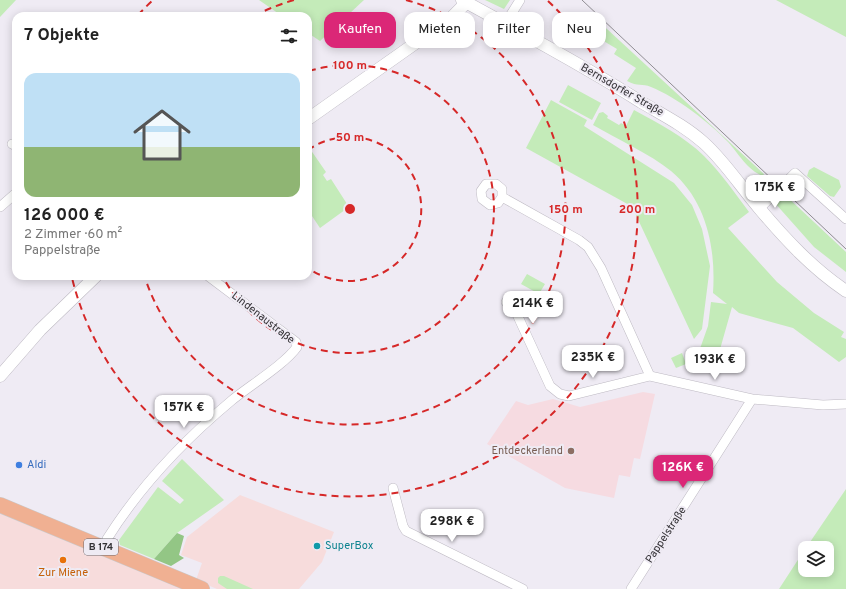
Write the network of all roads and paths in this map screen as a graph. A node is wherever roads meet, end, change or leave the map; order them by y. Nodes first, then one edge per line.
1 (520, 0) edge
2 (464, 1) edge
3 (484, 12) edge
4 (512, 12) edge
5 (544, 46) edge
6 (312, 116) edge
7 (12, 196) edge
8 (502, 198) dead end
9 (0, 207) edge
10 (759, 209) junction
11 (846, 219) edge
12 (92, 280) edge
13 (213, 280) edge
14 (846, 291) edge
15 (506, 302) dead end
16 (0, 376) edge
17 (650, 376) junction
18 (752, 399) junction
19 (846, 404) edge
20 (393, 488) dead end
21 (0, 505) edge
22 (107, 539) dead end
23 (202, 589) edge
24 (523, 589) edge
25 (631, 589) edge

1 - 4 street
2 - 3 street, Bernsdorfer Straße
2 - 6 street
5 - 10 street, Bernsdorfer Straße
7 - 9 street
8 - 17 street
10 - 11 street
10 - 14 street, Bernsdorfer Straße
12 - 16 street
13 - 22 street, Lindenaustraße
15 - 17 street
17 - 18 street
18 - 19 street
18 - 25 street, Pappelstraße
20 - 24 street
21 - 23 main road, B 174

